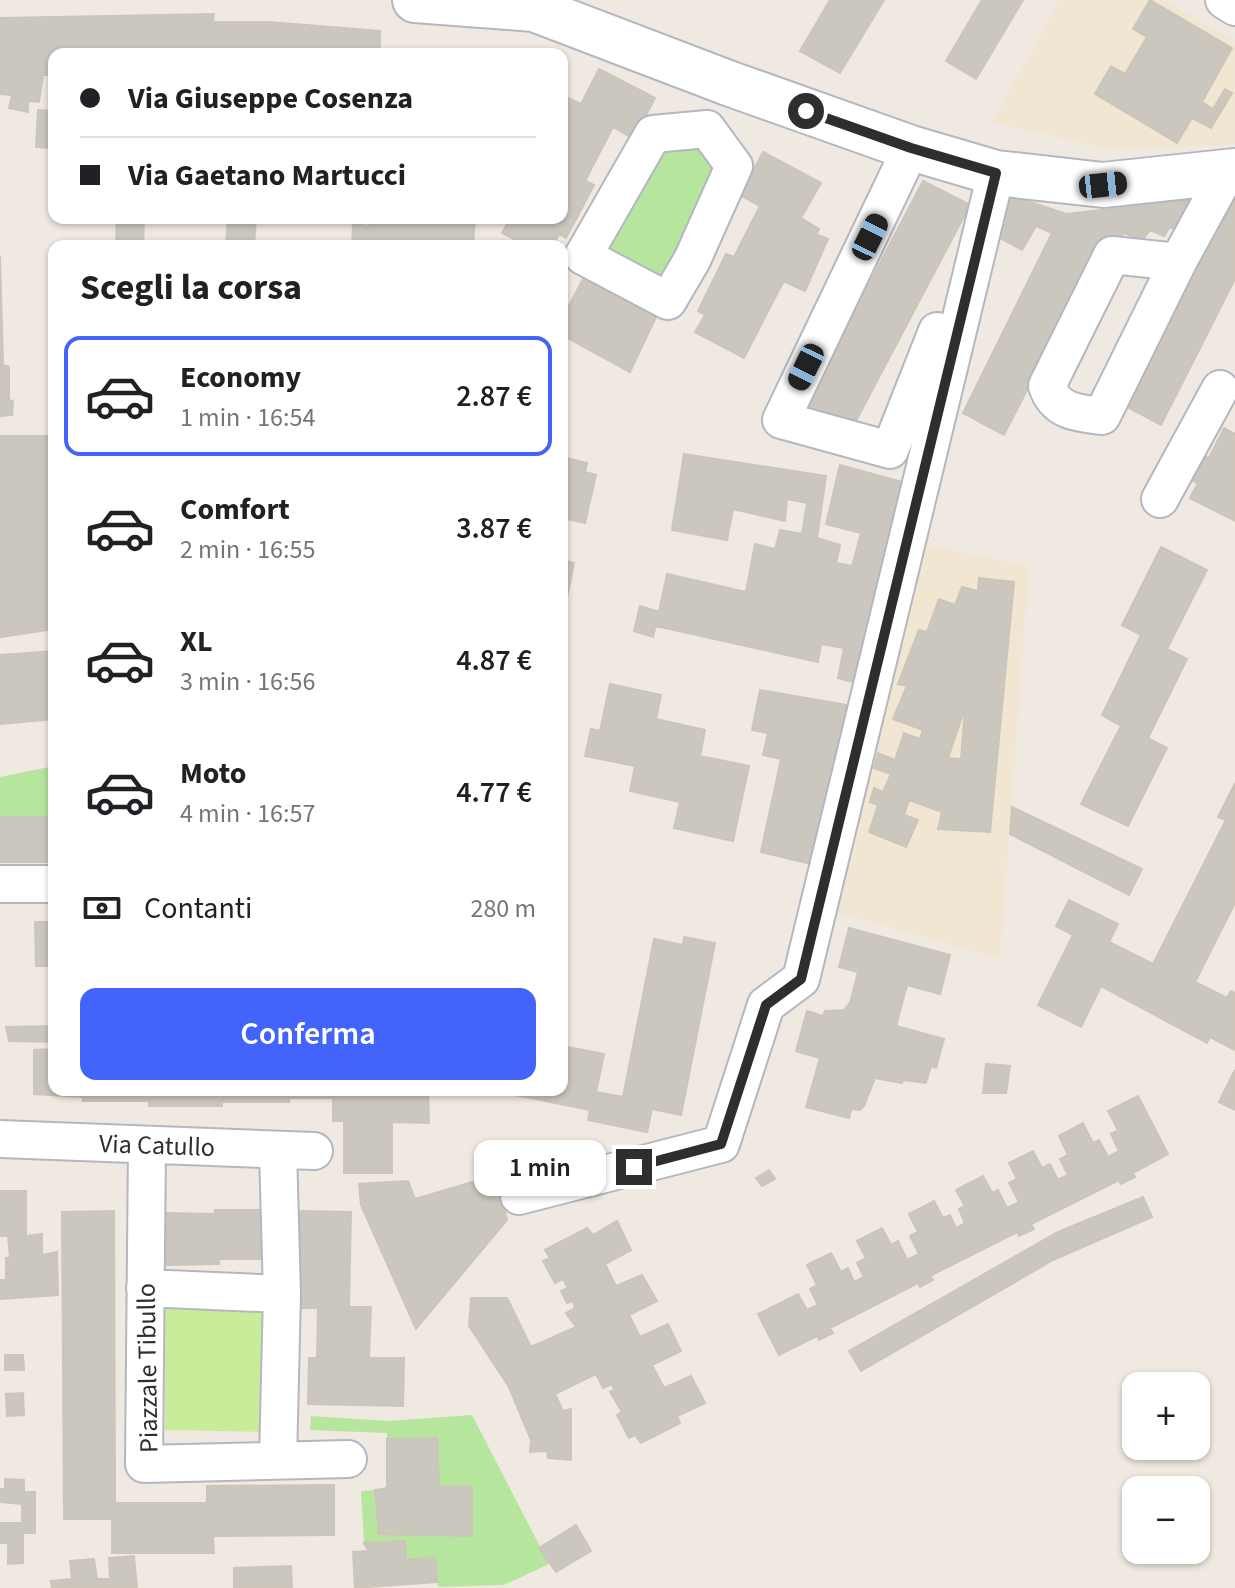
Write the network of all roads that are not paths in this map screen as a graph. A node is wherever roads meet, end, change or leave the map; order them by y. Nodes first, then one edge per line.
1 (415, 0) edge
2 (1224, 0) edge
3 (537, 5) edge
4 (1235, 7) edge
5 (728, 83) junction
6 (707, 129) junction
7 (911, 148) junction
8 (1231, 171) edge
9 (996, 173) junction
10 (1178, 262) junction
11 (951, 294) dead end
12 (1230, 382) edge
13 (1160, 499) dead end
14 (0, 884) edge
15 (48, 884) edge
16 (0, 1139) edge
17 (147, 1145) junction
18 (519, 1196) dead end
19 (145, 1288) junction
20 (282, 1294) junction
21 (348, 1459) dead end
22 (278, 1460) junction

1 - 3 main road
2 - 4 street
3 - 5 main road
5 - 6 street
5 - 7 main road
6 - 6 street
7 - 9 main road
7 - 11 street
8 - 9 main road
8 - 10 street
9 - 18 street
10 - 10 street
12 - 13 street
14 - 15 street
16 - 17 street, Via Catullo
17 - 19 street, Piazzale Tibullo
17 - 20 street, Via Catullo
19 - 20 street
19 - 22 street, Piazzale Tibullo
20 - 22 street
21 - 22 street, Piazzale Tibullo

